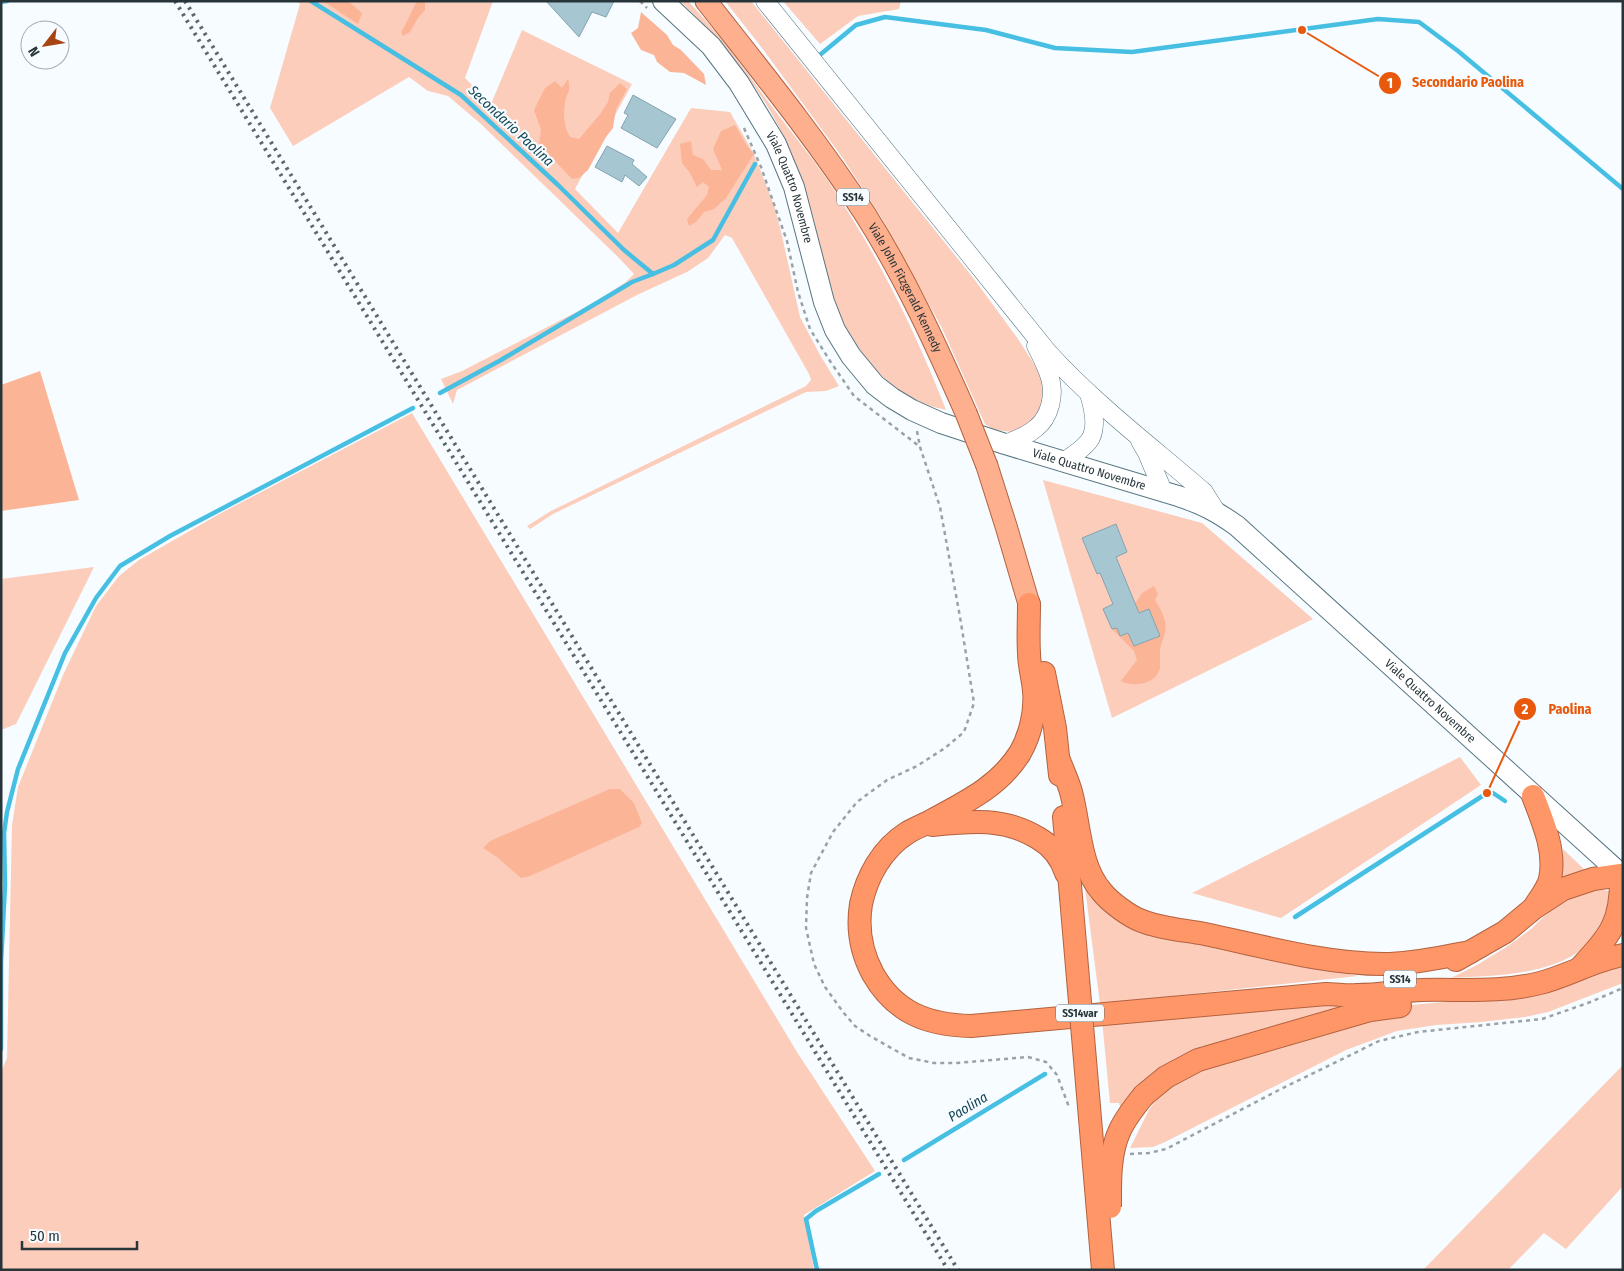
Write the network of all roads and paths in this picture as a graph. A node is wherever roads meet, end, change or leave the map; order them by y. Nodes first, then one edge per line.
1 (663, 1) edge
2 (706, 1) edge
3 (765, 1) edge
4 (1029, 329) junction
5 (1089, 394) junction
6 (1134, 432) junction
7 (1005, 444) junction
8 (1063, 462) junction
9 (1163, 491) junction
10 (1216, 512) junction
11 (1029, 604) junction
12 (1059, 760) junction
13 (1533, 796) junction
14 (921, 826) junction
15 (1622, 876) edge
16 (1071, 894) junction
17 (1534, 908) junction
18 (1470, 952) junction
19 (1623, 955) edge
20 (1580, 968) junction
21 (1484, 990) junction
22 (1326, 994) junction
23 (1102, 1270) edge
24 (1111, 1270) edge

1 - 7 main road, Viale Quattro Novembre
2 - 11 main road, Viale John Fitzgerald Kennedy / SS14, bridge
3 - 4 street
4 - 5 street
4 - 7 street
5 - 6 street
5 - 8 street
6 - 9 street
6 - 10 street
7 - 8 main road, Viale Quattro Novembre
8 - 9 main road, Viale Quattro Novembre
9 - 10 main road, Viale Quattro Novembre
10 - 13 main road, Viale Quattro Novembre
11 - 12 highway, SS14var
11 - 14 highway
12 - 16 highway, SS14var
12 - 18 highway
13 - 15 main road, Viale Quattro Novembre
13 - 17 highway
14 - 16 highway
14 - 22 highway
15 - 17 highway
15 - 20 highway
16 - 23 highway, SS14var, bridge
17 - 18 highway
18 - 22 highway, SS14
19 - 20 highway
20 - 21 highway
21 - 22 highway
21 - 24 highway, bridge

